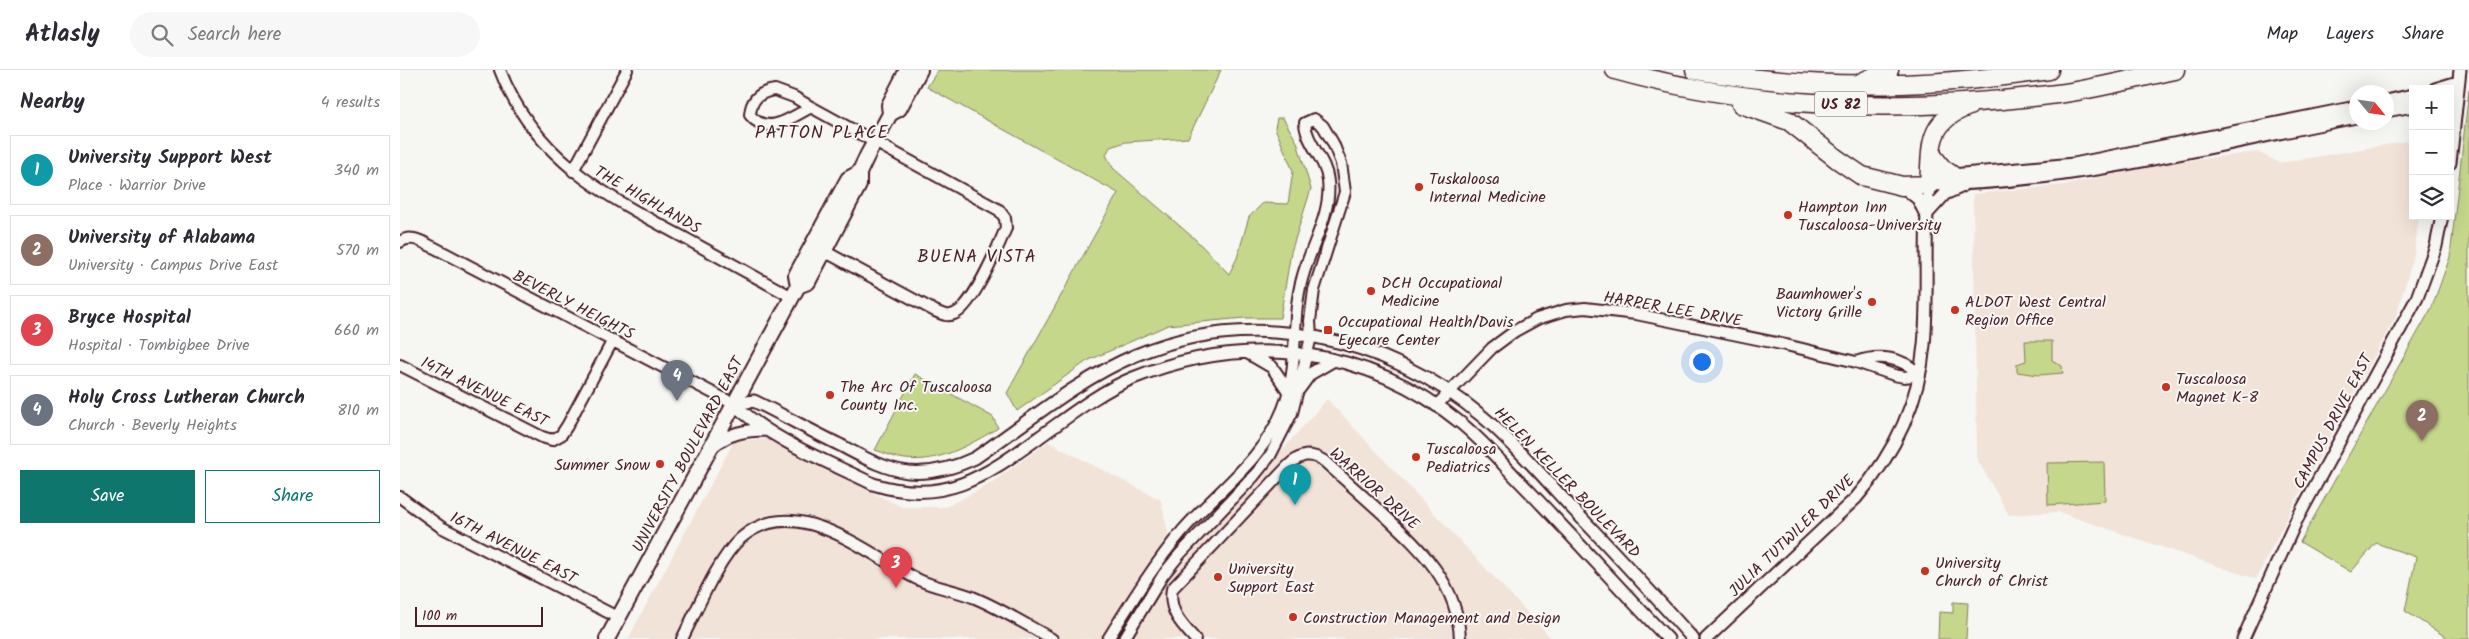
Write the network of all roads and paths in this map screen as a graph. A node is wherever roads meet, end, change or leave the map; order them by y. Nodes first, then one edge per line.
1 (500, 70) edge
2 (627, 70) edge
3 (907, 70) edge
4 (920, 70) edge
5 (1615, 70) edge
6 (1695, 70) edge
7 (1889, 70) edge
8 (2175, 70) edge
9 (2460, 70) edge
10 (2034, 71) edge
11 (2458, 82) junction
12 (1854, 85) junction
13 (2448, 85) edge
14 (1706, 91) junction
15 (2409, 96) edge
16 (2454, 96) edge
17 (2394, 99) edge
18 (1977, 103) junction
19 (811, 107) junction
20 (2349, 108) edge
21 (2409, 108) edge
22 (2394, 110) edge
23 (890, 114) junction
24 (2349, 118) edge
25 (875, 142) junction
26 (1931, 154) junction
27 (573, 171) junction
28 (859, 173) junction
29 (1952, 175) junction
30 (1929, 185) junction
31 (1968, 185) junction
32 (1902, 186) junction
33 (1325, 208) junction
34 (1339, 212) junction
35 (1926, 215) junction
36 (2441, 220) edge
37 (400, 242) edge
38 (824, 251) junction
39 (1302, 279) junction
40 (1317, 282) junction
41 (795, 292) junction
42 (1294, 334) junction
43 (1311, 336) junction
44 (612, 340) junction
45 (1246, 352) junction
46 (1295, 352) junction
47 (1307, 354) junction
48 (1334, 360) junction
49 (400, 365) edge
50 (1920, 374) junction
51 (1294, 391) junction
52 (1450, 391) junction
53 (734, 404) junction
54 (1436, 406) junction
55 (766, 430) junction
56 (710, 448) junction
57 (400, 498) edge
58 (619, 618) junction
59 (607, 639) edge
60 (682, 639) edge
61 (1052, 639) edge
62 (1108, 639) edge
63 (1124, 639) edge
64 (1195, 639) edge
65 (1460, 639) edge
66 (1668, 639) edge
67 (1693, 639) edge
68 (1706, 639) edge
69 (2243, 639) edge

1 - 27 street, THE HIGHLANDS
2 - 27 street
3 - 23 main road, UNIVERSITY BOULEVARD EAST
4 - 23 main road, UNIVERSITY BOULEVARD EAST
5 - 14 highway, US 82
6 - 12 highway, US 82
7 - 12 highway
8 - 18 highway, US 82
9 - 11 street
10 - 12 highway, US 82
11 - 13 street
11 - 16 street
14 - 18 highway, US 82
14 - 32 highway
15 - 17 street
18 - 26 highway
19 - 19 street
19 - 25 street
20 - 29 street
21 - 22 street
23 - 25 main road, UNIVERSITY BOULEVARD EAST
24 - 31 street
25 - 28 main road, UNIVERSITY BOULEVARD EAST
25 - 38 street
26 - 29 highway
26 - 30 highway
27 - 41 street, THE HIGHLANDS
28 - 38 main road, UNIVERSITY BOULEVARD EAST
28 - 41 main road, UNIVERSITY BOULEVARD EAST
29 - 30 street
30 - 31 street
30 - 32 highway
30 - 35 street, JULIA TUTWILER DRIVE
31 - 35 street
32 - 35 street
33 - 34 street
33 - 34 street
33 - 39 street
34 - 40 street
35 - 50 street, JULIA TUTWILER DRIVE
36 - 69 street, CAMPUS DRIVE EAST
37 - 44 street, BEVERLY HEIGHTS
38 - 41 main road, UNIVERSITY BOULEVARD EAST
39 - 40 street
39 - 42 street
40 - 43 street
41 - 53 main road, UNIVERSITY BOULEVARD EAST
42 - 43 street, HELEN KELLER BOULEVARD
42 - 46 street
42 - 53 street, HELEN KELLER BOULEVARD
43 - 47 street
43 - 52 street, HELEN KELLER BOULEVARD
44 - 49 street, 14TH AVENUE EAST
44 - 53 street, BEVERLY HEIGHTS
45 - 46 street
45 - 51 street
45 - 55 street
46 - 47 street
46 - 51 street
47 - 48 street
47 - 51 street
48 - 51 street
48 - 54 street
50 - 52 street, HARPER LEE DRIVE
50 - 68 street, JULIA TUTWILER DRIVE
51 - 62 street
51 - 63 street
52 - 54 street, HARPER LEE DRIVE
52 - 67 street, HELEN KELLER BOULEVARD
53 - 55 street
53 - 56 main road, UNIVERSITY BOULEVARD EAST
54 - 66 street
55 - 56 street
56 - 58 main road, UNIVERSITY BOULEVARD EAST
57 - 58 street, 16TH AVENUE EAST
58 - 59 main road, UNIVERSITY BOULEVARD EAST
60 - 61 street
64 - 65 street, WARRIOR DRIVE

